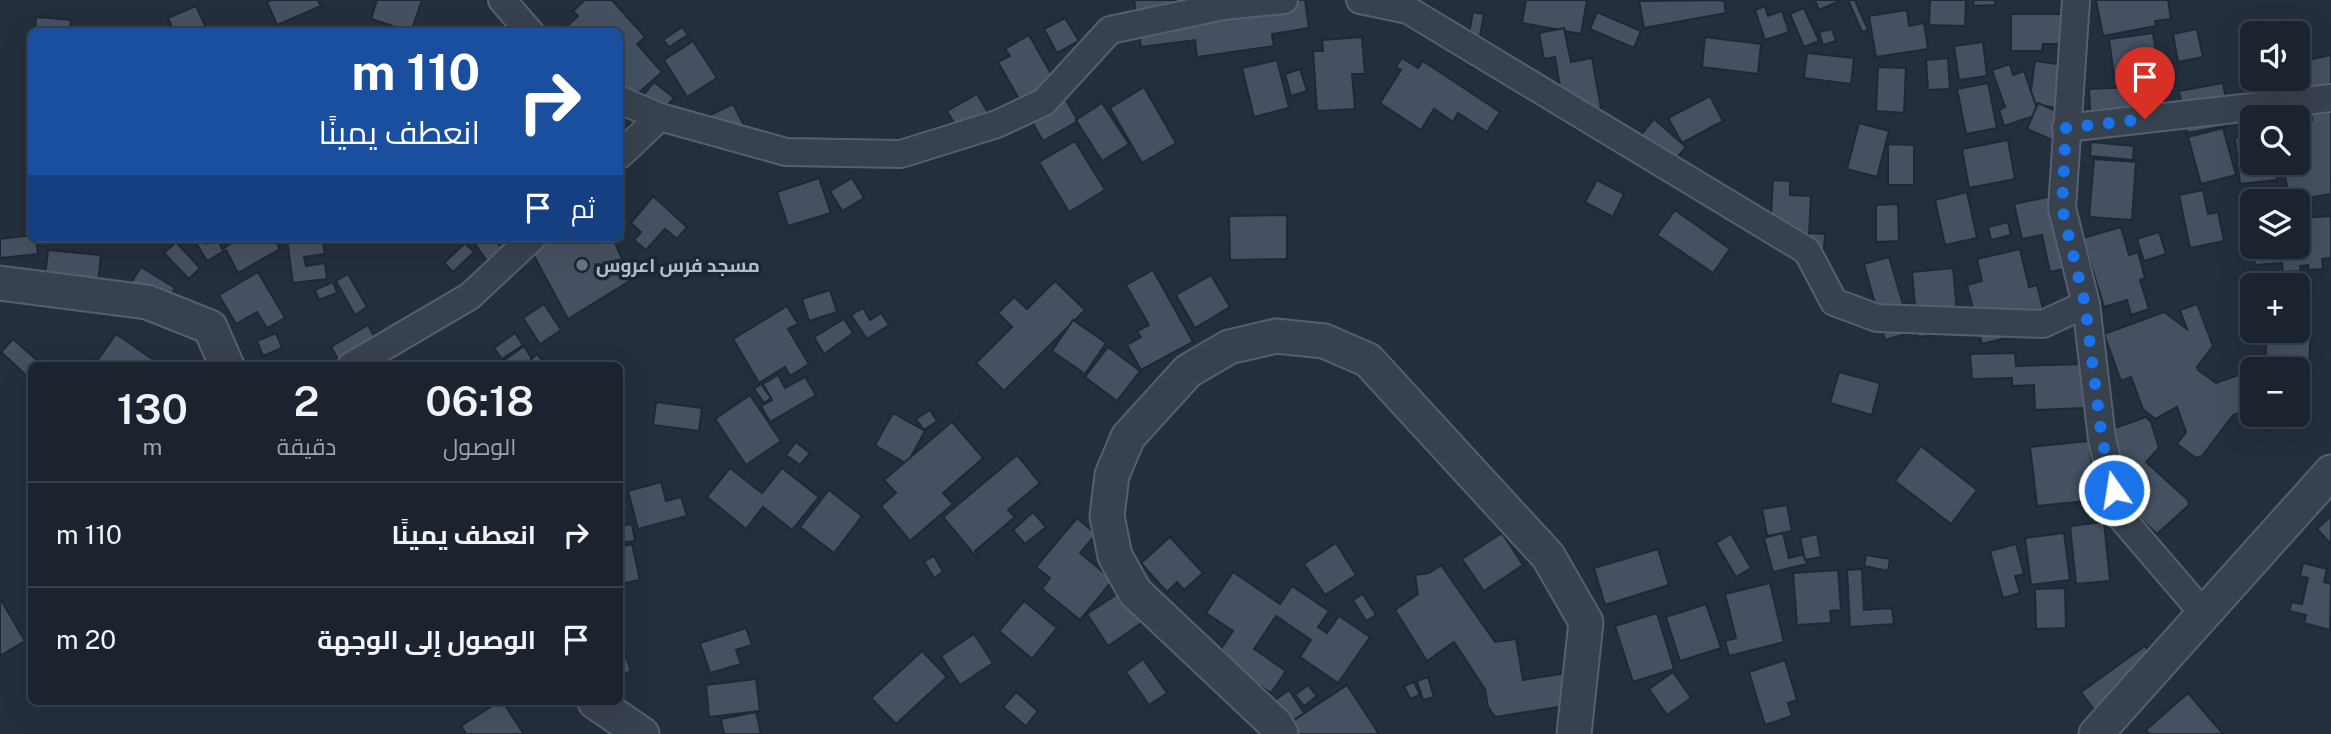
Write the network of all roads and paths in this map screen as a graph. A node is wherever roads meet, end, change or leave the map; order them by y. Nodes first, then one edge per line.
1 (502, 0) edge
2 (1284, 0) edge
3 (1360, 0) edge
4 (2076, 0) edge
5 (526, 28) edge
6 (2331, 98) edge
7 (623, 101) edge
8 (660, 117) junction
9 (2066, 128) junction
10 (623, 152) edge
11 (528, 242) edge
12 (0, 284) edge
13 (2085, 304) junction
14 (225, 362) edge
15 (358, 362) edge
16 (2331, 472) edge
17 (2204, 614) junction
18 (599, 705) edge
19 (642, 734) edge
20 (1281, 734) edge
21 (1574, 734) edge
22 (2096, 734) edge

1 - 5 street
2 - 8 street
3 - 13 street
4 - 9 street
6 - 9 street
7 - 8 street
8 - 10 street
9 - 13 street
11 - 15 street
12 - 14 street
13 - 17 street
16 - 17 street
17 - 22 street
18 - 19 street
20 - 21 street

